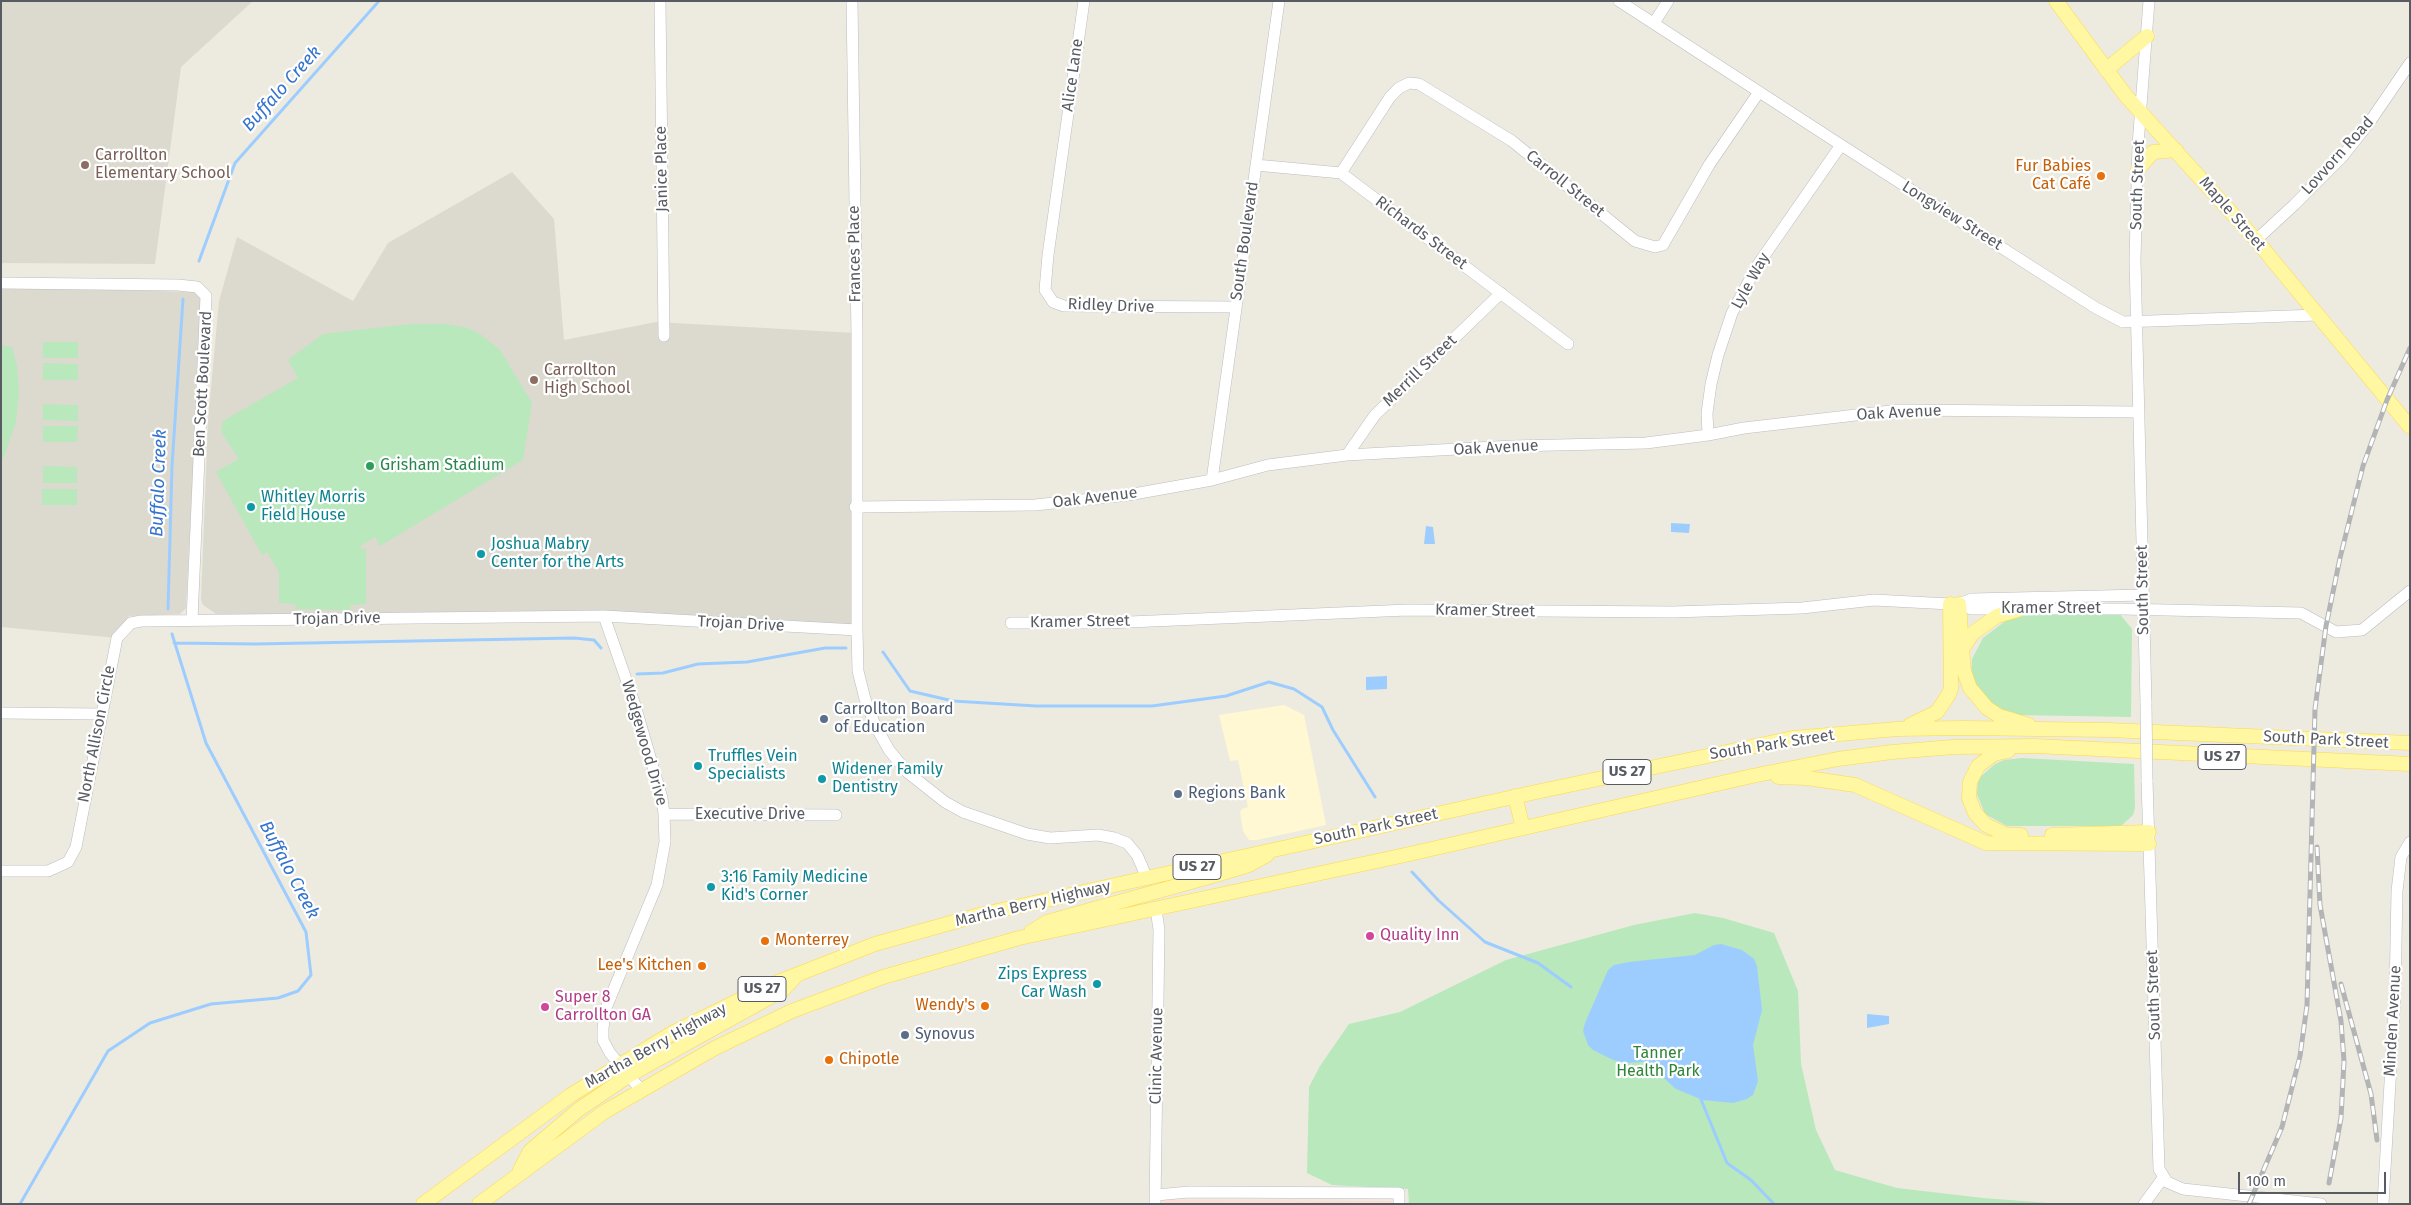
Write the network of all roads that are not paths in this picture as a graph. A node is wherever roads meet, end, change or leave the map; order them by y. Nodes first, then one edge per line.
1 (660, 1) edge
2 (852, 1) edge
3 (1084, 1) edge
4 (1279, 1) edge
5 (1619, 1) edge
6 (1668, 1) edge
7 (2056, 1) edge
8 (2149, 1) edge
9 (1654, 23) junction
10 (2147, 36) junction
11 (2410, 63) edge
12 (2106, 70) junction
13 (1759, 92) junction
14 (2140, 111) junction
15 (1840, 145) junction
16 (1063, 149) joint
17 (2176, 150) junction
18 (1256, 165) junction
19 (2138, 169) junction
20 (1341, 173) junction
21 (2256, 240) junction
22 (1, 283) edge
23 (1501, 293) junction
24 (1235, 307) junction
25 (2318, 315) junction
26 (2137, 321) junction
27 (664, 336) dead end
28 (1568, 344) dead end
29 (2139, 412) junction
30 (2410, 427) edge
31 (1708, 435) junction
32 (1347, 455) junction
33 (1212, 480) junction
34 (855, 507) junction
35 (2410, 591) edge
36 (2143, 595) junction
37 (1954, 604) junction
38 (2143, 609) junction
39 (2018, 610) junction
40 (604, 616) junction
41 (192, 620) junction
42 (1010, 623) dead end
43 (856, 630) junction
44 (1962, 649) junction
45 (1, 714) edge
46 (100, 714) junction
47 (1897, 729) junction
48 (2047, 730) junction
49 (2410, 743) edge
50 (2035, 746) junction
51 (2410, 764) edge
52 (1752, 776) junction
53 (1515, 796) junction
54 (664, 814) junction
55 (836, 815) dead end
56 (1523, 828) junction
57 (2149, 838) junction
58 (2410, 842) edge
59 (1278, 848) junction
60 (1, 871) edge
61 (1147, 878) junction
62 (1151, 892) junction
63 (1156, 909) junction
64 (1022, 937) junction
65 (798, 974) junction
66 (618, 1065) junction
67 (628, 1076) junction
68 (641, 1090) junction
69 (517, 1175) junction
70 (2162, 1178) junction
71 (1156, 1199) edge
72 (2272, 1201) edge
73 (423, 1204) edge
74 (479, 1204) edge
75 (1399, 1204) edge
76 (2144, 1204) edge
77 (2321, 1204) edge
78 (2383, 1204) edge

1 - 27 street, Janice Place
2 - 34 street, Frances Place
3 - 16 street, Alice Lane
4 - 18 street, South Boulevard
5 - 9 street, Longview Street
6 - 9 street
7 - 12 main road, Maple Street
8 - 10 street, South Street
9 - 13 street, Longview Street
10 - 12 main road
10 - 14 street, South Street
11 - 21 street, Lovvorn Road
12 - 14 main road, Maple Street
13 - 15 street, Longview Street
13 - 20 street, Carroll Street
14 - 17 main road, Maple Street
14 - 19 street, South Street
15 - 26 street, Longview Street
15 - 31 street, Lyle Way
16 - 24 street, Ridley Drive
17 - 19 main road
17 - 21 main road, Maple Street
18 - 20 street
18 - 24 street, South Boulevard
19 - 26 street, South Street
20 - 23 street, Richards Street
21 - 25 main road, Maple Street
22 - 41 street, Ben Scott Boulevard
23 - 28 street, Richards Street
23 - 32 street, Merrill Street
24 - 33 street, South Boulevard
25 - 26 street, Longview Street
25 - 30 main road, Maple Street
26 - 29 street, South Street
29 - 31 street, Oak Avenue
29 - 36 street, South Street
31 - 32 street, Oak Avenue
32 - 33 street, Oak Avenue
33 - 34 street, Oak Avenue
34 - 43 street, Frances Place
35 - 38 street, Kramer Street
36 - 37 street, Kramer Street
36 - 38 street, South Street
37 - 39 street, Kramer Street
37 - 42 street, Kramer Street
37 - 44 main road
37 - 47 main road
38 - 39 street, Kramer Street
38 - 57 street, South Street, bridge
39 - 44 main road
40 - 41 street, Trojan Drive
40 - 43 street, Trojan Drive
40 - 54 street, Wedgewood Drive
41 - 46 street, North Allison Circle
43 - 61 street
44 - 48 main road
45 - 46 street
46 - 60 street, North Allison Circle
47 - 48 main road, South Park Street / US 27
47 - 53 main road, South Park Street / US 27
48 - 49 main road, South Park Street / US 27
50 - 51 main road, South Park Street / US 27
50 - 52 main road, South Park Street / US 27
50 - 57 main road
52 - 56 main road, South Park Street / US 27
52 - 57 main road
53 - 56 main road
53 - 59 main road, South Park Street / US 27
54 - 55 street, Executive Drive
54 - 66 street, Wedgewood Drive
56 - 63 main road, South Park Street / US 27
57 - 70 street, South Street
58 - 78 street, Minden Avenue
59 - 61 main road, South Park Street / US 27
59 - 62 main road
61 - 62 main road
61 - 65 main road, Martha Berry Highway / US 27
62 - 63 main road
62 - 64 main road
63 - 64 main road, Martha Berry Highway / US 27
63 - 71 street, Clinic Avenue
64 - 68 main road, Martha Berry Highway / US 27
65 - 66 main road, Martha Berry Highway / US 27
65 - 67 main road
66 - 67 street, Wedgewood Drive
66 - 73 main road, Martha Berry Highway / US 27
67 - 68 street, Wedgewood Drive
67 - 69 main road
68 - 69 main road, Martha Berry Highway / US 27
69 - 74 main road, Martha Berry Highway / US 27
70 - 72 street
70 - 76 street
71 - 75 street
72 - 77 street

